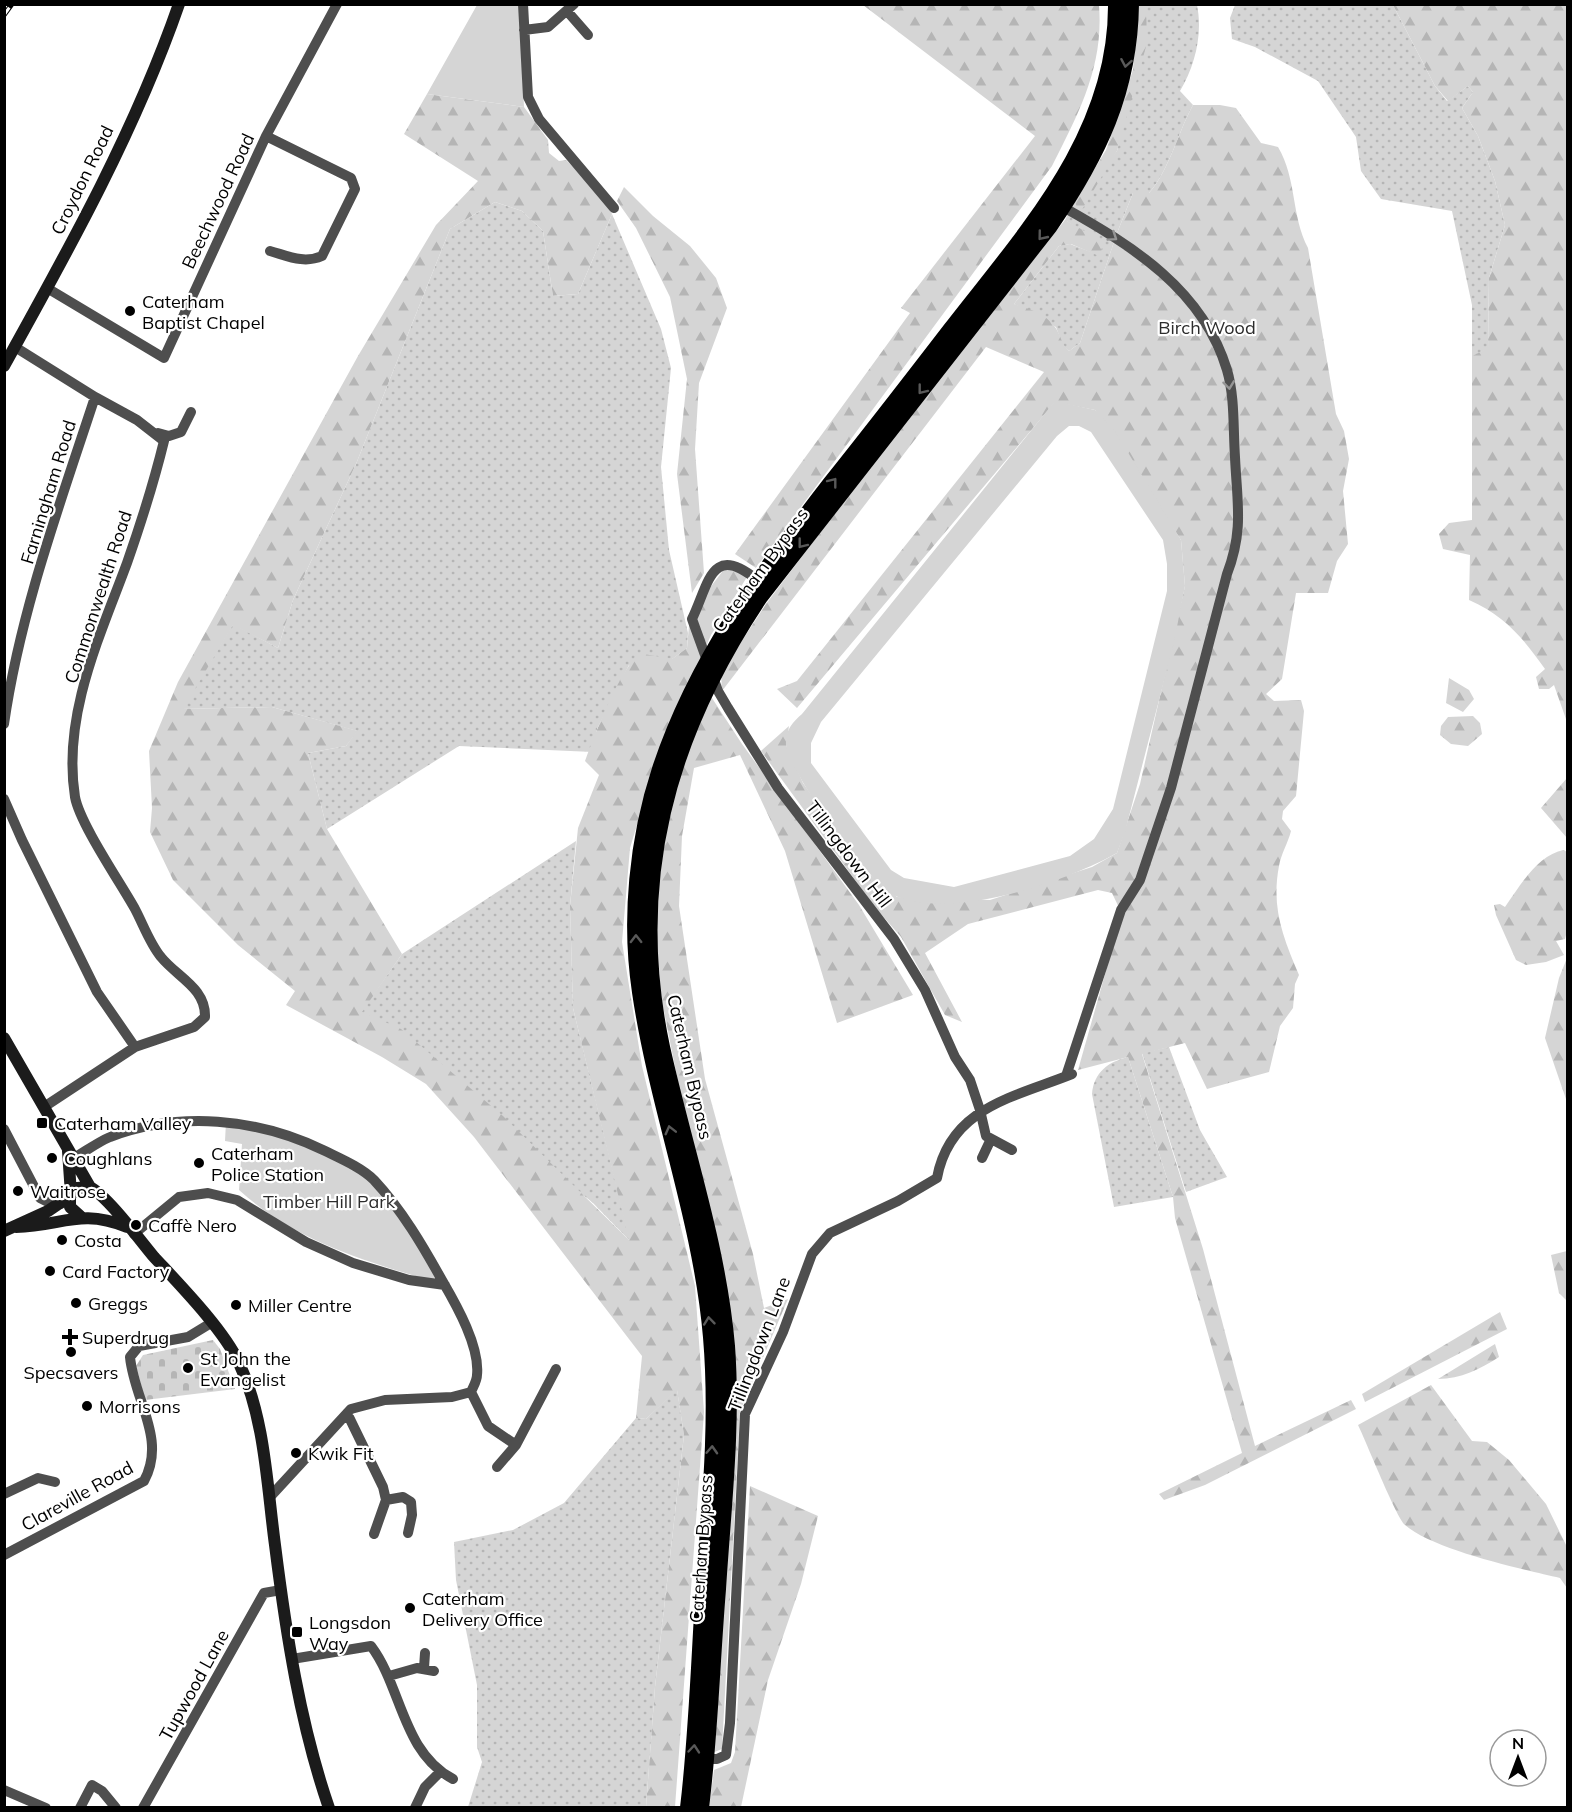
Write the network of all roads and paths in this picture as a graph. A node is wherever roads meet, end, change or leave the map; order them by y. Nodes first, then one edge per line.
1 (179, 4) edge
2 (337, 4) edge
3 (523, 4) edge
4 (1116, 4) edge
5 (1131, 4) edge
6 (570, 8) edge
7 (524, 30) junction
8 (588, 36) dead end
9 (266, 136) junction
10 (1063, 207) junction
11 (614, 208) dead end
12 (270, 251) dead end
13 (47, 288) junction
14 (15, 347) junction
15 (4, 366) edge
16 (95, 397) junction
17 (191, 412) dead end
18 (155, 432) junction
19 (757, 580) junction
20 (4, 724) edge
21 (4, 799) edge
22 (4, 1038) edge
23 (135, 1047) junction
24 (44, 1107) junction
25 (981, 1110) junction
26 (4, 1129) edge
27 (991, 1139) junction
28 (1012, 1150) dead end
29 (71, 1154) junction
30 (982, 1158) dead end
31 (94, 1191) junction
32 (68, 1198) junction
33 (84, 1216) junction
34 (10, 1229) edge
35 (131, 1231) junction
36 (445, 1285) junction
37 (211, 1323) junction
38 (556, 1369) dead end
39 (471, 1392) junction
40 (347, 1413) junction
41 (516, 1445) junction
42 (497, 1467) dead end
43 (55, 1482) dead end
44 (4, 1494) edge
45 (269, 1498) junction
46 (386, 1500) junction
47 (408, 1533) dead end
48 (374, 1534) dead end
49 (4, 1555) edge
50 (281, 1590) junction
51 (425, 1653) dead end
52 (292, 1659) junction
53 (389, 1676) junction
54 (706, 1759) junction
55 (440, 1772) junction
56 (453, 1779) dead end
57 (4, 1790) edge
58 (326, 1807) edge
59 (46, 1808) edge
60 (80, 1808) edge
61 (116, 1808) edge
62 (143, 1808) edge
63 (415, 1808) edge
64 (688, 1808) edge
65 (701, 1808) edge

1 - 13 main road, Croydon Road
2 - 9 street, Beechwood Road
3 - 7 street
19 -> 4 highway, Caterham Bypass
5 -> 10 highway, Caterham Bypass
6 - 7 street
6 - 8 street
7 - 11 street
9 - 12 street
9 - 13 street, Beechwood Road
10 -> 25 street
10 -> 54 highway, Caterham Bypass
13 - 14 main road, Croydon Road
14 - 15 main road, Croydon Road
14 - 16 street
16 - 18 street
16 - 20 street, Farningham Road
17 - 18 street
18 - 23 street, Commonwealth Road
19 - 25 street, Tillingdown Hill
64 -> 19 highway, Caterham Bypass
21 - 23 street
22 - 24 main road
23 - 24 street
24 - 29 main road
25 - 27 street, Tillingdown Hill
25 - 54 street, Tillingdown Lane
26 - 32 street
27 - 28 street
27 - 30 street
29 - 31 main road
29 - 32 main road
29 - 36 street
31 - 32 main road
31 - 33 main road
31 - 35 main road
32 - 33 main road
32 - 34 main road
33 - 34 main road
33 - 35 main road
35 - 36 street
35 - 37 main road
36 - 39 street
37 - 45 main road
37 - 49 street, Clareville Road
38 - 41 street
39 - 40 street
39 - 41 street
40 - 45 street
40 - 46 street
41 - 42 street
43 - 44 street
45 - 50 main road
46 - 47 street
46 - 48 street
50 - 52 main road
50 - 62 street, Tupwood Lane
51 - 53 street
52 - 53 street
52 - 58 main road
53 - 55 street
54 - 65 highway, Caterham Bypass
55 - 56 street
55 - 63 street
57 - 59 street
60 - 61 street

